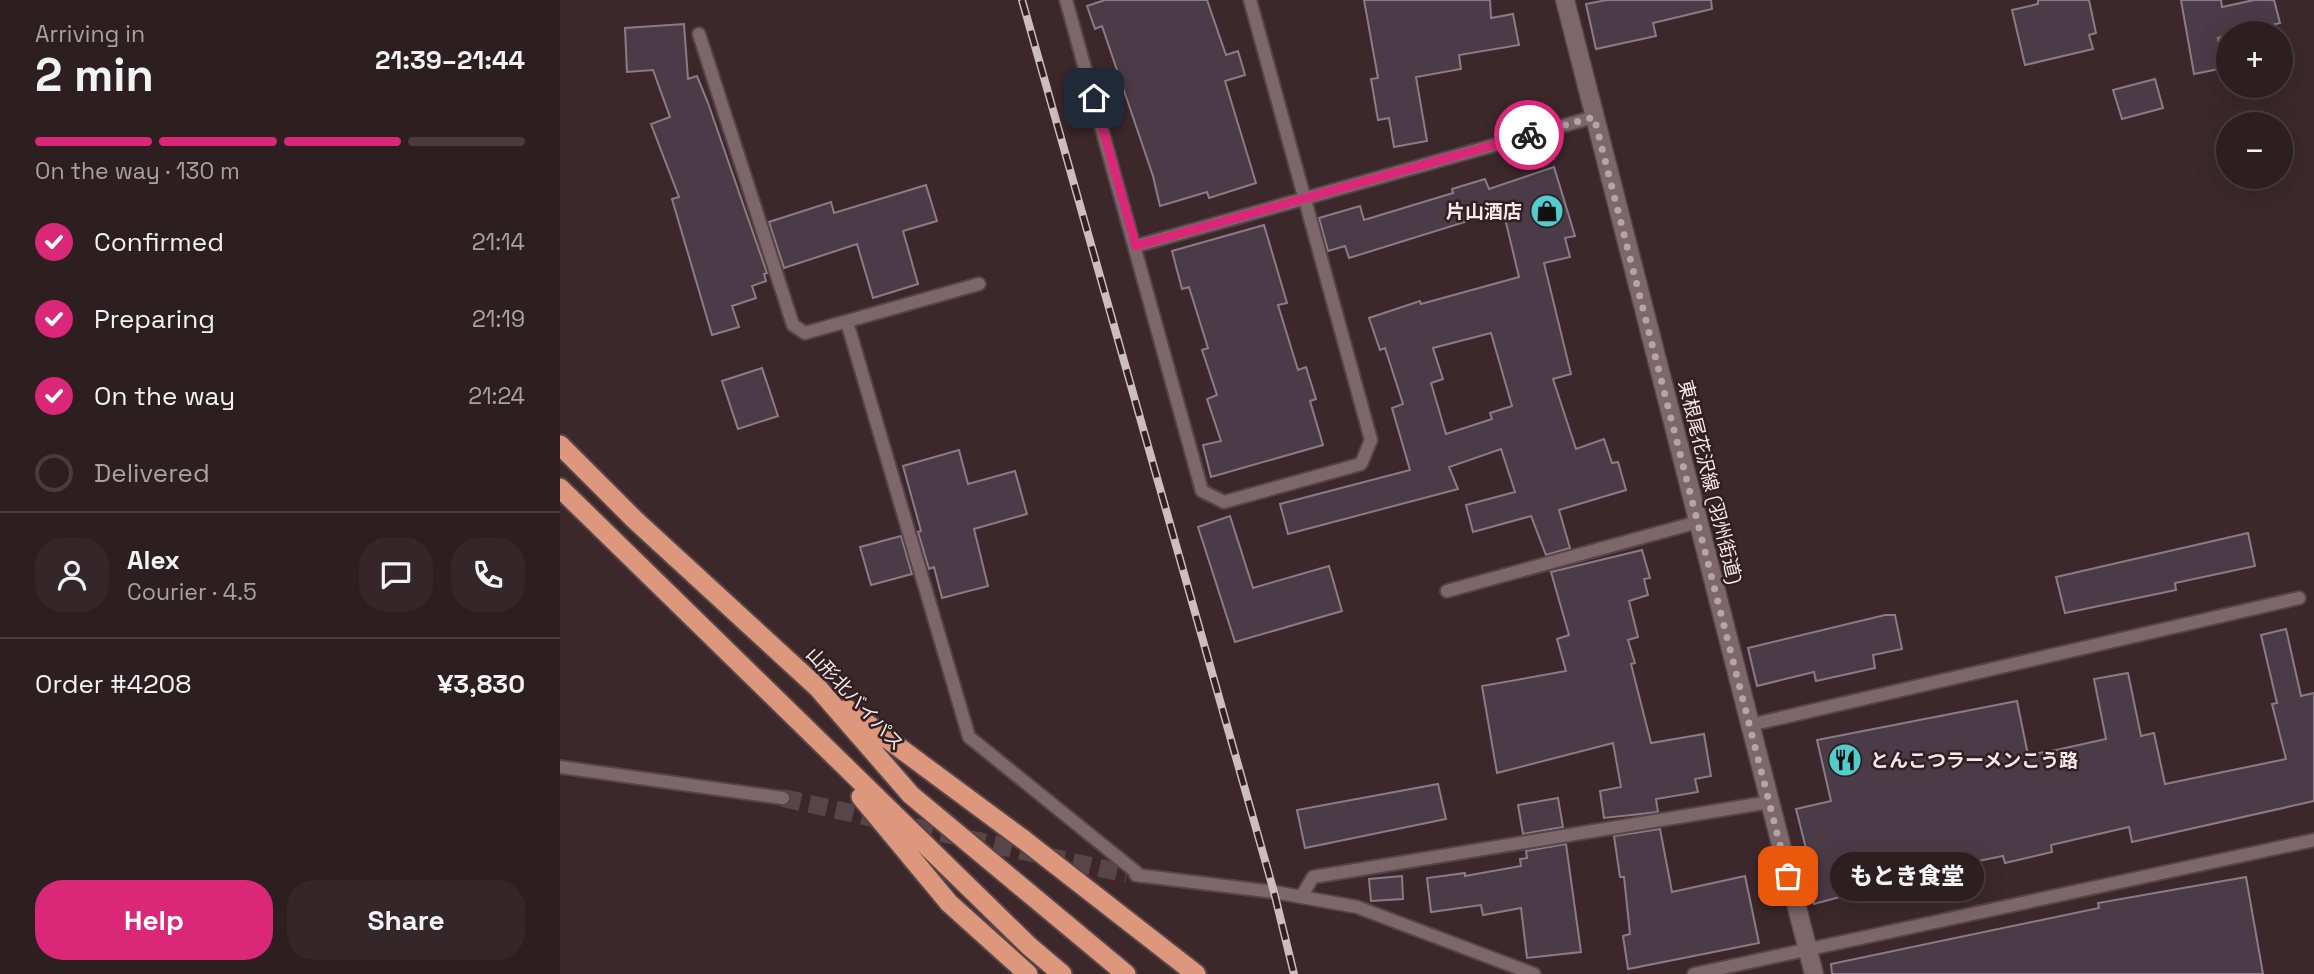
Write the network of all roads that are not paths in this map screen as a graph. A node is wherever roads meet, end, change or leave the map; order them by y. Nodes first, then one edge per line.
1 (1066, 0) edge
2 (1250, 0) edge
3 (1564, 0) edge
4 (699, 34) dead end
5 (1594, 117) junction
6 (1304, 199) junction
7 (1136, 246) junction
8 (979, 284) dead end
9 (847, 322) junction
10 (560, 445) edge
11 (560, 488) edge
12 (1698, 522) junction
13 (1447, 591) dead end
14 (2299, 598) dead end
15 (818, 688) junction
16 (792, 715) junction
17 (1750, 725) junction
18 (560, 767) edge
19 (783, 797) tunnel mouth
20 (1770, 802) junction
21 (2314, 840) edge
22 (1301, 897) junction
23 (1807, 950) junction
24 (1028, 974) edge
25 (1062, 974) edge
26 (1126, 974) edge
27 (1196, 974) edge
28 (1534, 974) edge
29 (1694, 974) edge
30 (1814, 974) edge

1 - 7 lane
2 - 6 lane
3 - 5 main road, 東根尾花沢線 (羽州街道)
4 - 9 lane
5 - 6 lane
5 - 12 main road, 東根尾花沢線 (羽州街道)
6 - 7 lane
6 - 7 lane
8 - 9 lane
9 - 22 lane
10 - 15 highway, 山形北バイパス
11 - 16 highway
12 - 13 lane
12 - 17 main road, 東根尾花沢線 (羽州街道)
14 - 17 lane
15 - 26 highway, 山形北バイパス
15 - 27 highway
16 - 24 highway
16 - 25 highway
17 - 20 main road, 東根尾花沢線 (羽州街道)
18 - 19 lane
20 - 22 lane
20 - 23 main road, 東根尾花沢線 (羽州街道)
21 - 23 lane
22 - 28 lane
23 - 29 lane
23 - 30 main road, 東根尾花沢線 (羽州街道)

